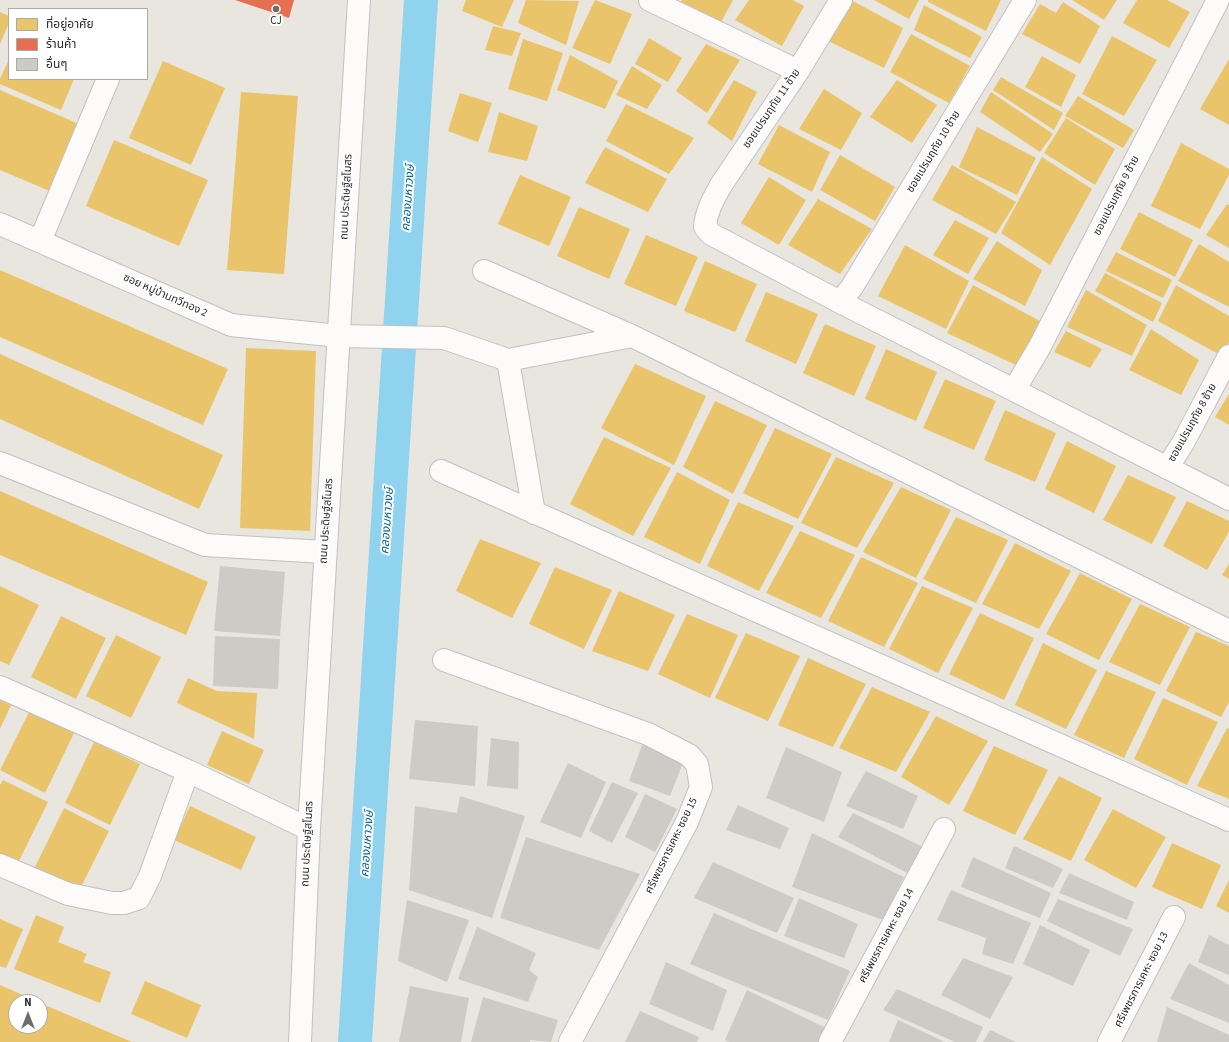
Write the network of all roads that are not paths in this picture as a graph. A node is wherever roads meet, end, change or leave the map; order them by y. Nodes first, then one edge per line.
1 (359, 0) edge
2 (650, 0) edge
3 (841, 0) edge
4 (1025, 0) edge
5 (1218, 0) edge
6 (798, 71) junction
7 (108, 80) edge
8 (0, 224) edge
9 (40, 241) junction
10 (484, 271) dead end
11 (840, 302) junction
12 (339, 336) junction
13 (632, 336) junction
14 (1229, 356) edge
15 (508, 360) junction
16 (1014, 390) junction
17 (0, 463) edge
18 (1167, 468) junction
19 (441, 471) dead end
20 (1229, 499) edge
21 (534, 513) junction
22 (325, 552) junction
23 (1229, 631) edge
24 (444, 660) dead end
25 (0, 687) edge
26 (188, 771) junction
27 (1229, 820) edge
28 (309, 829) junction
29 (944, 829) dead end
30 (0, 865) edge
31 (1174, 917) dead end
32 (300, 1042) edge
33 (570, 1042) edge
34 (830, 1042) edge
35 (1109, 1042) edge

1 - 12 street, ถนน ประดิษฐ์สโมสร
2 - 6 street
3 - 6 street, ซอยเปรมฤทัย 11 ซ้าย
4 - 11 street, ซอยเปรมฤทัย 10 ซ้าย
5 - 16 street, ซอยเปรมฤทัย 9 ซ้าย
6 - 11 street, ซอยเปรมฤทัย 11 ซ้าย
7 - 9 street
8 - 9 street, ซอย หมู่บ้านทวีทอง 2
9 - 12 street, ซอย หมู่บ้านทวีทอง 2
10 - 13 street
11 - 16 street
12 - 15 street, ซอย หมู่บ้านทวีทอง 2
12 - 22 street, ถนน ประดิษฐ์สโมสร
13 - 15 street
13 - 23 street
14 - 18 street, ซอยเปรมฤทัย 8 ซ้าย
15 - 21 street
16 - 18 street
17 - 22 street
18 - 20 street
19 - 21 street
21 - 27 street
22 - 28 street, ถนน ประดิษฐ์สโมสร
24 - 33 street, ศรีเพชรการเคหะ ซอย 15
25 - 26 street
26 - 28 street
26 - 30 street
28 - 32 street, ถนน ประดิษฐ์สโมสร
29 - 34 street, ศรีเพชรการเคหะ ซอย 14
31 - 35 street, ศรีเพชรการเคหะ ซอย 13

